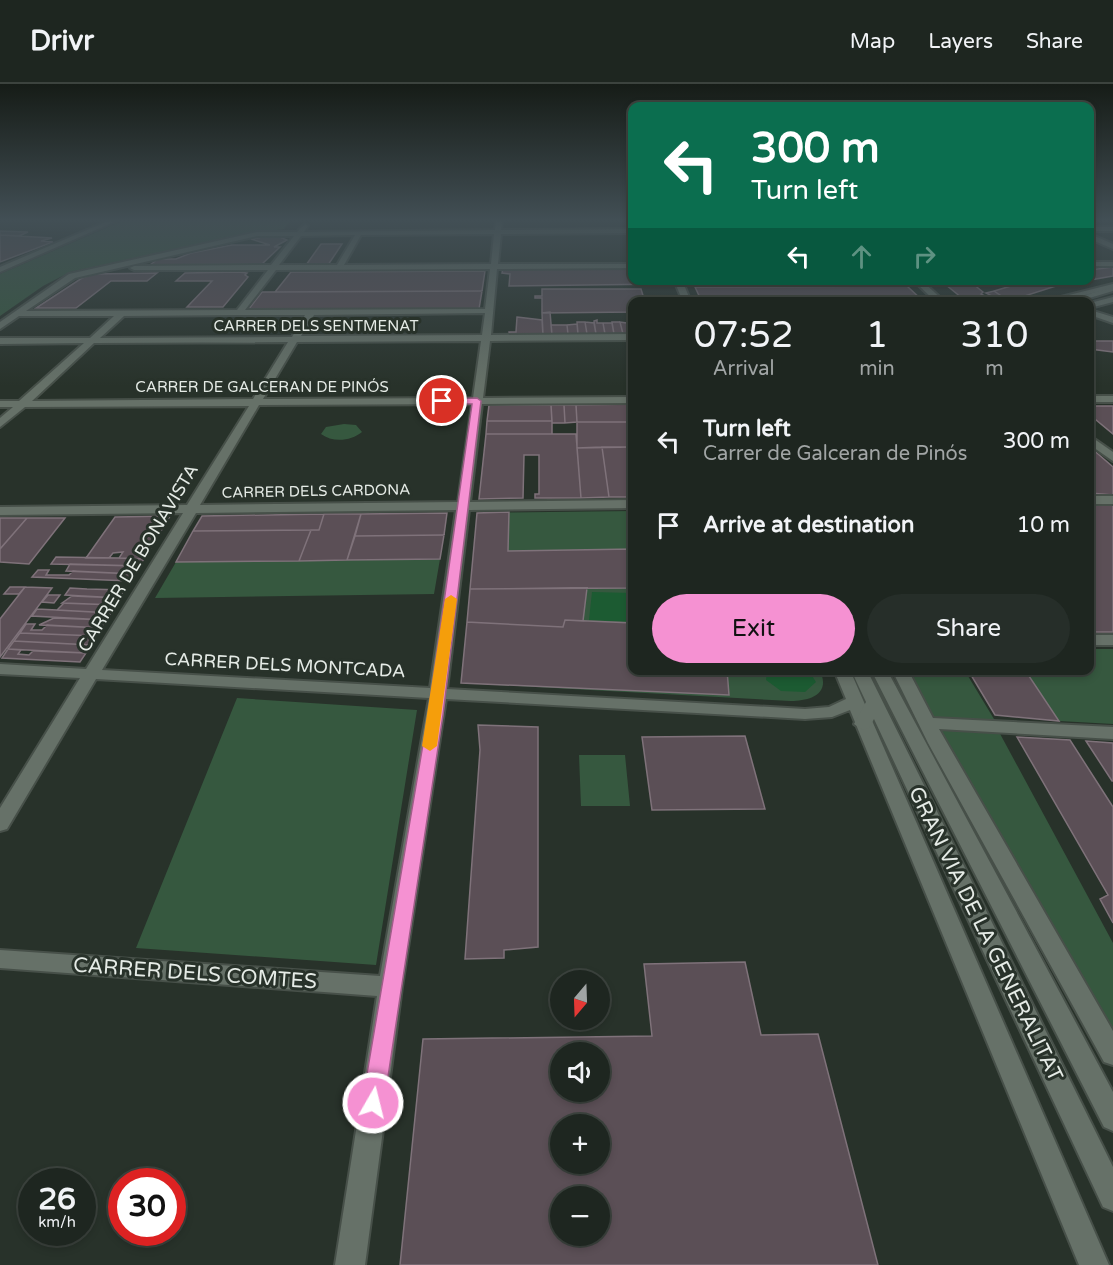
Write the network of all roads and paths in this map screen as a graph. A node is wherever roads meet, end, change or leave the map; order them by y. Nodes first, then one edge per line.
1 (77, 276) edge
2 (266, 276) edge
3 (493, 276) edge
4 (922, 285) edge
5 (1113, 290) edge
6 (935, 297) edge
7 (1073, 297) edge
8 (1085, 297) edge
9 (1094, 297) edge
10 (1113, 299) edge
11 (1094, 305) edge
12 (489, 311) junction
13 (311, 312) junction
14 (122, 313) junction
15 (238, 313) junction
16 (1094, 313) edge
17 (17, 314) junction
18 (1113, 320) edge
19 (0, 326) edge
20 (486, 338) junction
21 (628, 338) edge
22 (294, 339) junction
23 (93, 340) junction
24 (0, 341) edge
25 (1094, 399) edge
26 (1113, 399) edge
27 (628, 400) edge
28 (477, 401) junction
29 (254, 402) junction
30 (0, 404) edge
31 (23, 404) junction
32 (0, 424) edge
33 (1094, 442) edge
34 (1113, 458) edge
35 (1094, 500) edge
36 (1113, 500) edge
37 (628, 504) edge
38 (463, 506) junction
39 (191, 508) junction
40 (0, 511) edge
41 (1094, 640) edge
42 (1113, 640) edge
43 (0, 669) edge
44 (91, 674) junction
45 (845, 675) edge
46 (860, 675) edge
47 (882, 675) edge
48 (903, 675) edge
49 (438, 693) junction
50 (864, 709) junction
51 (927, 723) junction
52 (1113, 733) edge
53 (0, 824) edge
54 (0, 959) edge
55 (390, 987) junction
56 (1111, 1047) edge
57 (1113, 1118) edge
58 (1113, 1197) edge
59 (350, 1265) edge
60 (1094, 1265) edge

1 - 17 street
2 - 15 street
3 - 12 street
4 - 6 street
5 - 7 street
5 - 8 street
5 - 9 street
10 - 11 street
12 - 13 street
12 - 20 street
13 - 15 street
13 - 22 street, CARRER DE BONAVISTA
14 - 15 street
14 - 17 street
14 - 23 street
16 - 18 street
17 - 19 street
20 - 21 street, CARRER DELS SENTMENAT
20 - 22 street, CARRER DELS SENTMENAT
20 - 28 street
22 - 23 street, CARRER DELS SENTMENAT
22 - 29 street, CARRER DE BONAVISTA
23 - 24 street, CARRER DELS SENTMENAT
23 - 31 street
25 - 26 street
27 - 28 street, CARRER DE GALCERAN DE PINÓS
28 - 29 street, CARRER DE GALCERAN DE PINÓS
28 - 38 street
29 - 31 street, CARRER DE GALCERAN DE PINÓS
29 - 39 street, CARRER DE BONAVISTA
30 - 31 street, CARRER DE GALCERAN DE PINÓS
31 - 32 street
33 - 34 street
35 - 36 street
37 - 38 street, CARRER DELS CARDONA
38 - 39 street, CARRER DELS CARDONA
38 - 49 street
39 - 40 street, CARRER DELS CARDONA
39 - 44 street, CARRER DE BONAVISTA
41 - 42 street
43 - 44 street, CARRER DELS MONTCADA
44 - 49 street, CARRER DELS MONTCADA
44 - 53 street, CARRER DE BONAVISTA
45 - 50 street
46 - 50 street, GRAN VIA DE LA GENERALITAT
47 - 57 street, GRAN VIA DE LA GENERALITAT
48 - 51 street
49 - 50 street, CARRER DELS MONTCADA
49 - 55 street
50 - 58 street, GRAN VIA DE LA GENERALITAT
50 - 60 street
51 - 52 street
51 - 56 street
54 - 55 street, CARRER DELS COMTES
55 - 59 street

